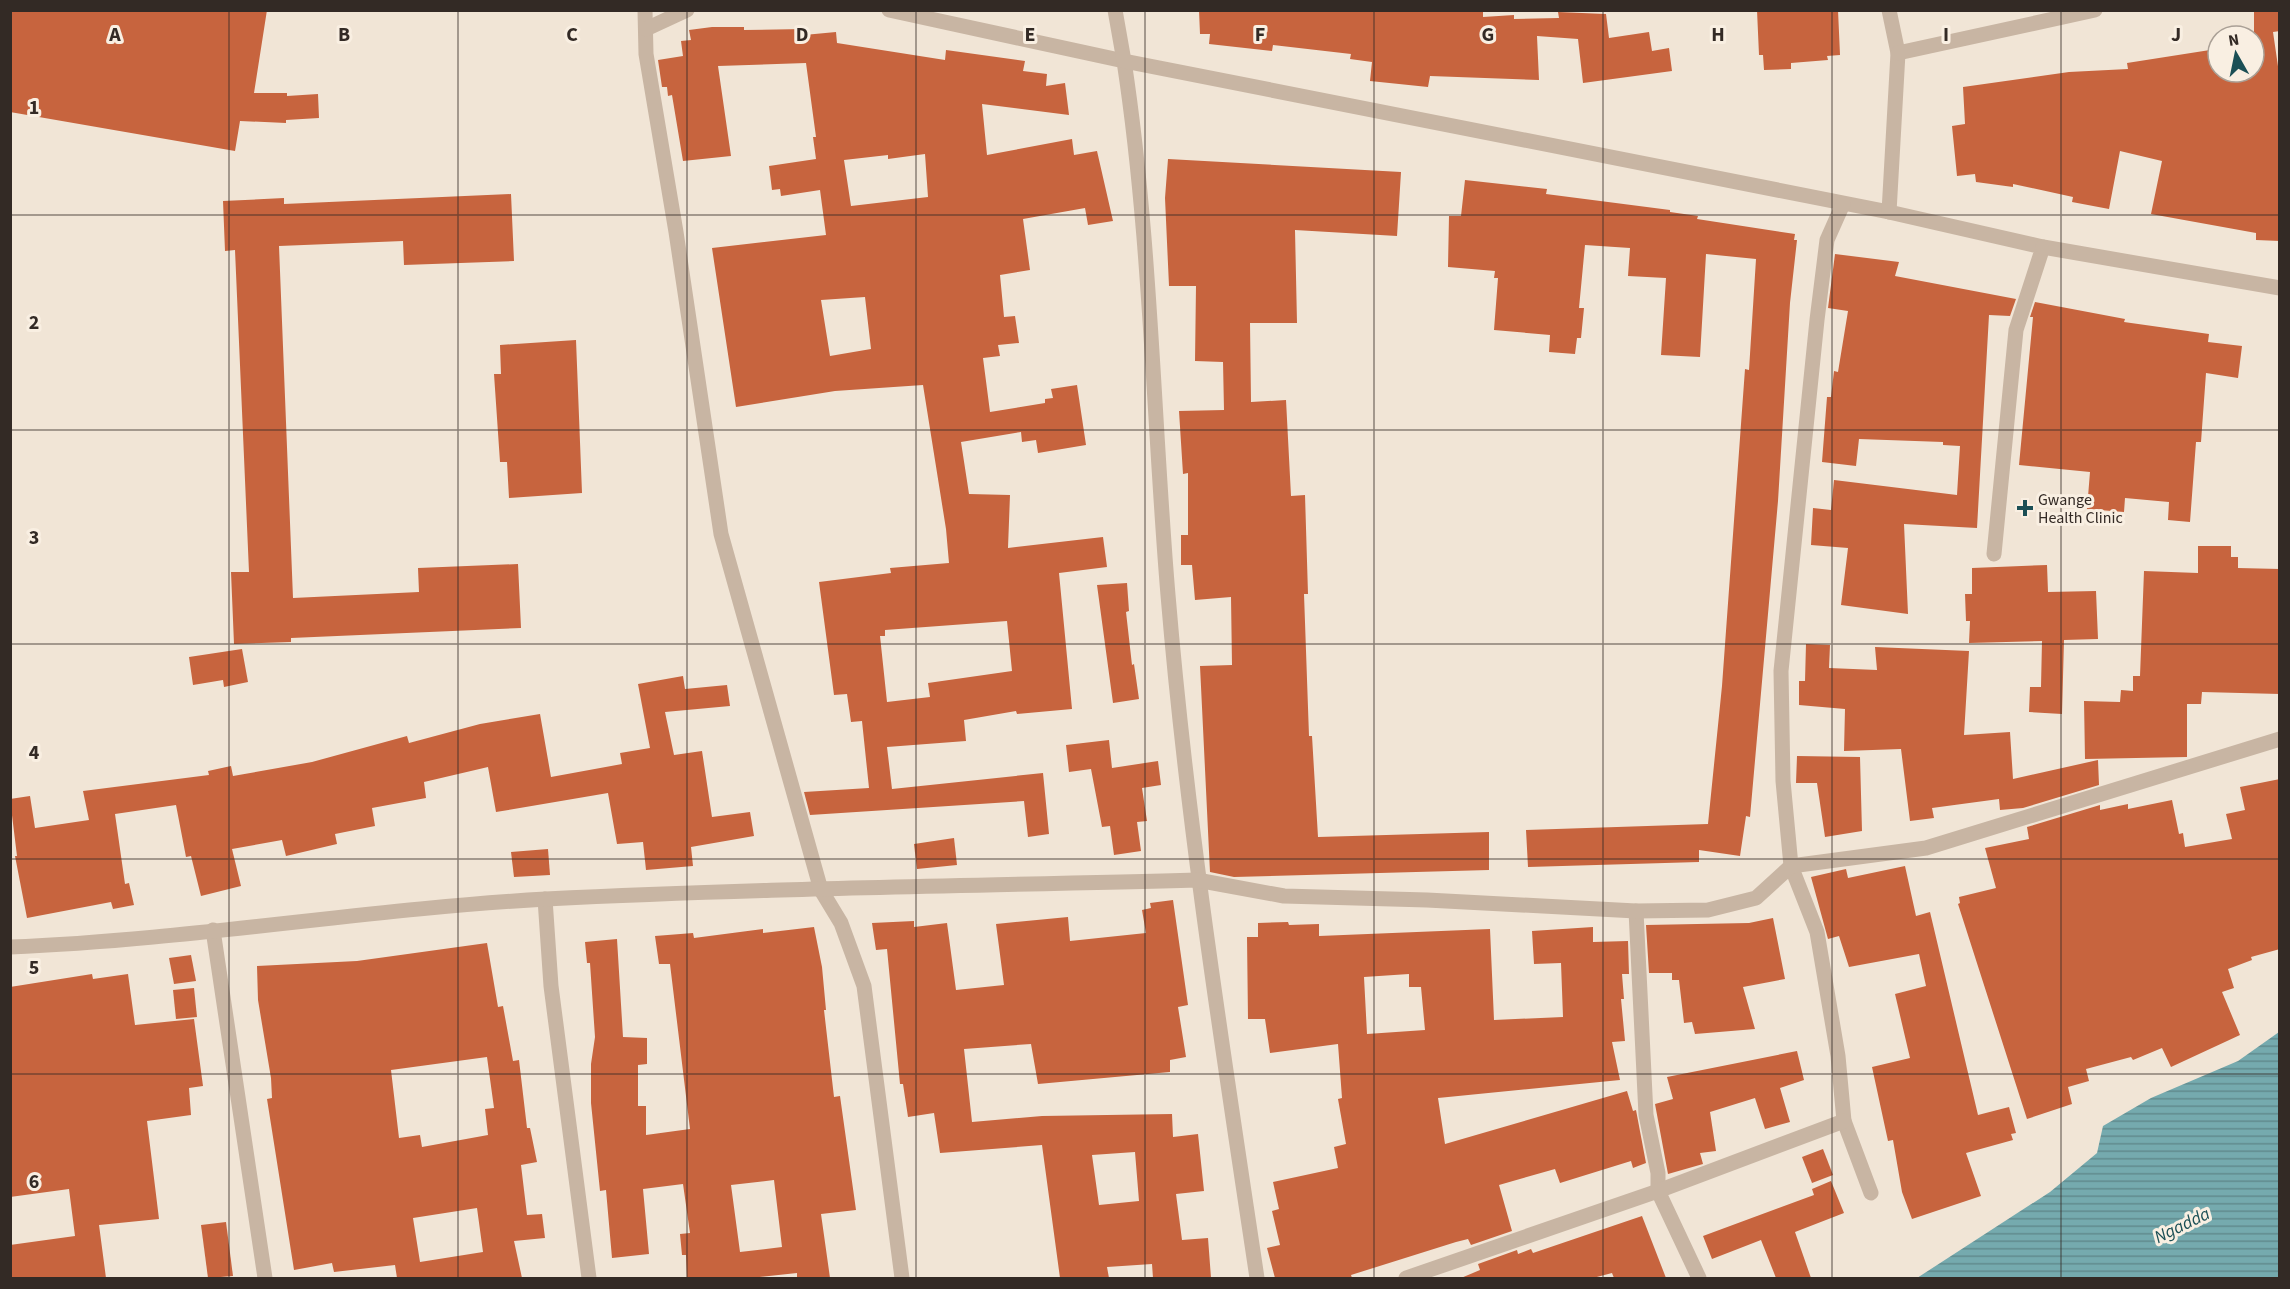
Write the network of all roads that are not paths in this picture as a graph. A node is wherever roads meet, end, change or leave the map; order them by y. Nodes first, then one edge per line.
1 (645, 10) edge
2 (687, 10) edge
3 (889, 10) edge
4 (1115, 10) edge
5 (1888, 10) edge
6 (2095, 10) edge
7 (646, 28) junction
8 (1898, 54) junction
9 (1124, 61) junction
10 (1844, 204) junction
11 (1889, 212) junction
12 (2043, 247) junction
13 (2280, 288) edge
14 (1994, 554) dead end
15 (2280, 739) edge
16 (1791, 866) junction
17 (1197, 880) junction
18 (820, 890) junction
19 (545, 900) junction
20 (1636, 911) junction
21 (213, 930) junction
22 (10, 947) edge
23 (1844, 1121) junction
24 (1658, 1191) junction
25 (1871, 1193) dead end
26 (266, 1278) edge
27 (589, 1278) edge
28 (902, 1278) edge
29 (1257, 1278) edge
30 (1406, 1278) edge
31 (1699, 1278) edge

1 - 7 street
2 - 7 street
3 - 9 street
4 - 9 street
5 - 8 street
6 - 8 street
7 - 18 street
8 - 11 street
9 - 10 street
9 - 17 street
10 - 11 street
10 - 16 street
11 - 12 street
12 - 13 street
12 - 14 street
15 - 16 street
16 - 20 street
16 - 23 street
17 - 18 street
17 - 20 street
17 - 29 street
18 - 19 street
18 - 28 street
19 - 21 street
19 - 27 street
20 - 24 street
21 - 22 street
21 - 26 street
23 - 24 street
23 - 25 street
24 - 30 street
24 - 31 street

